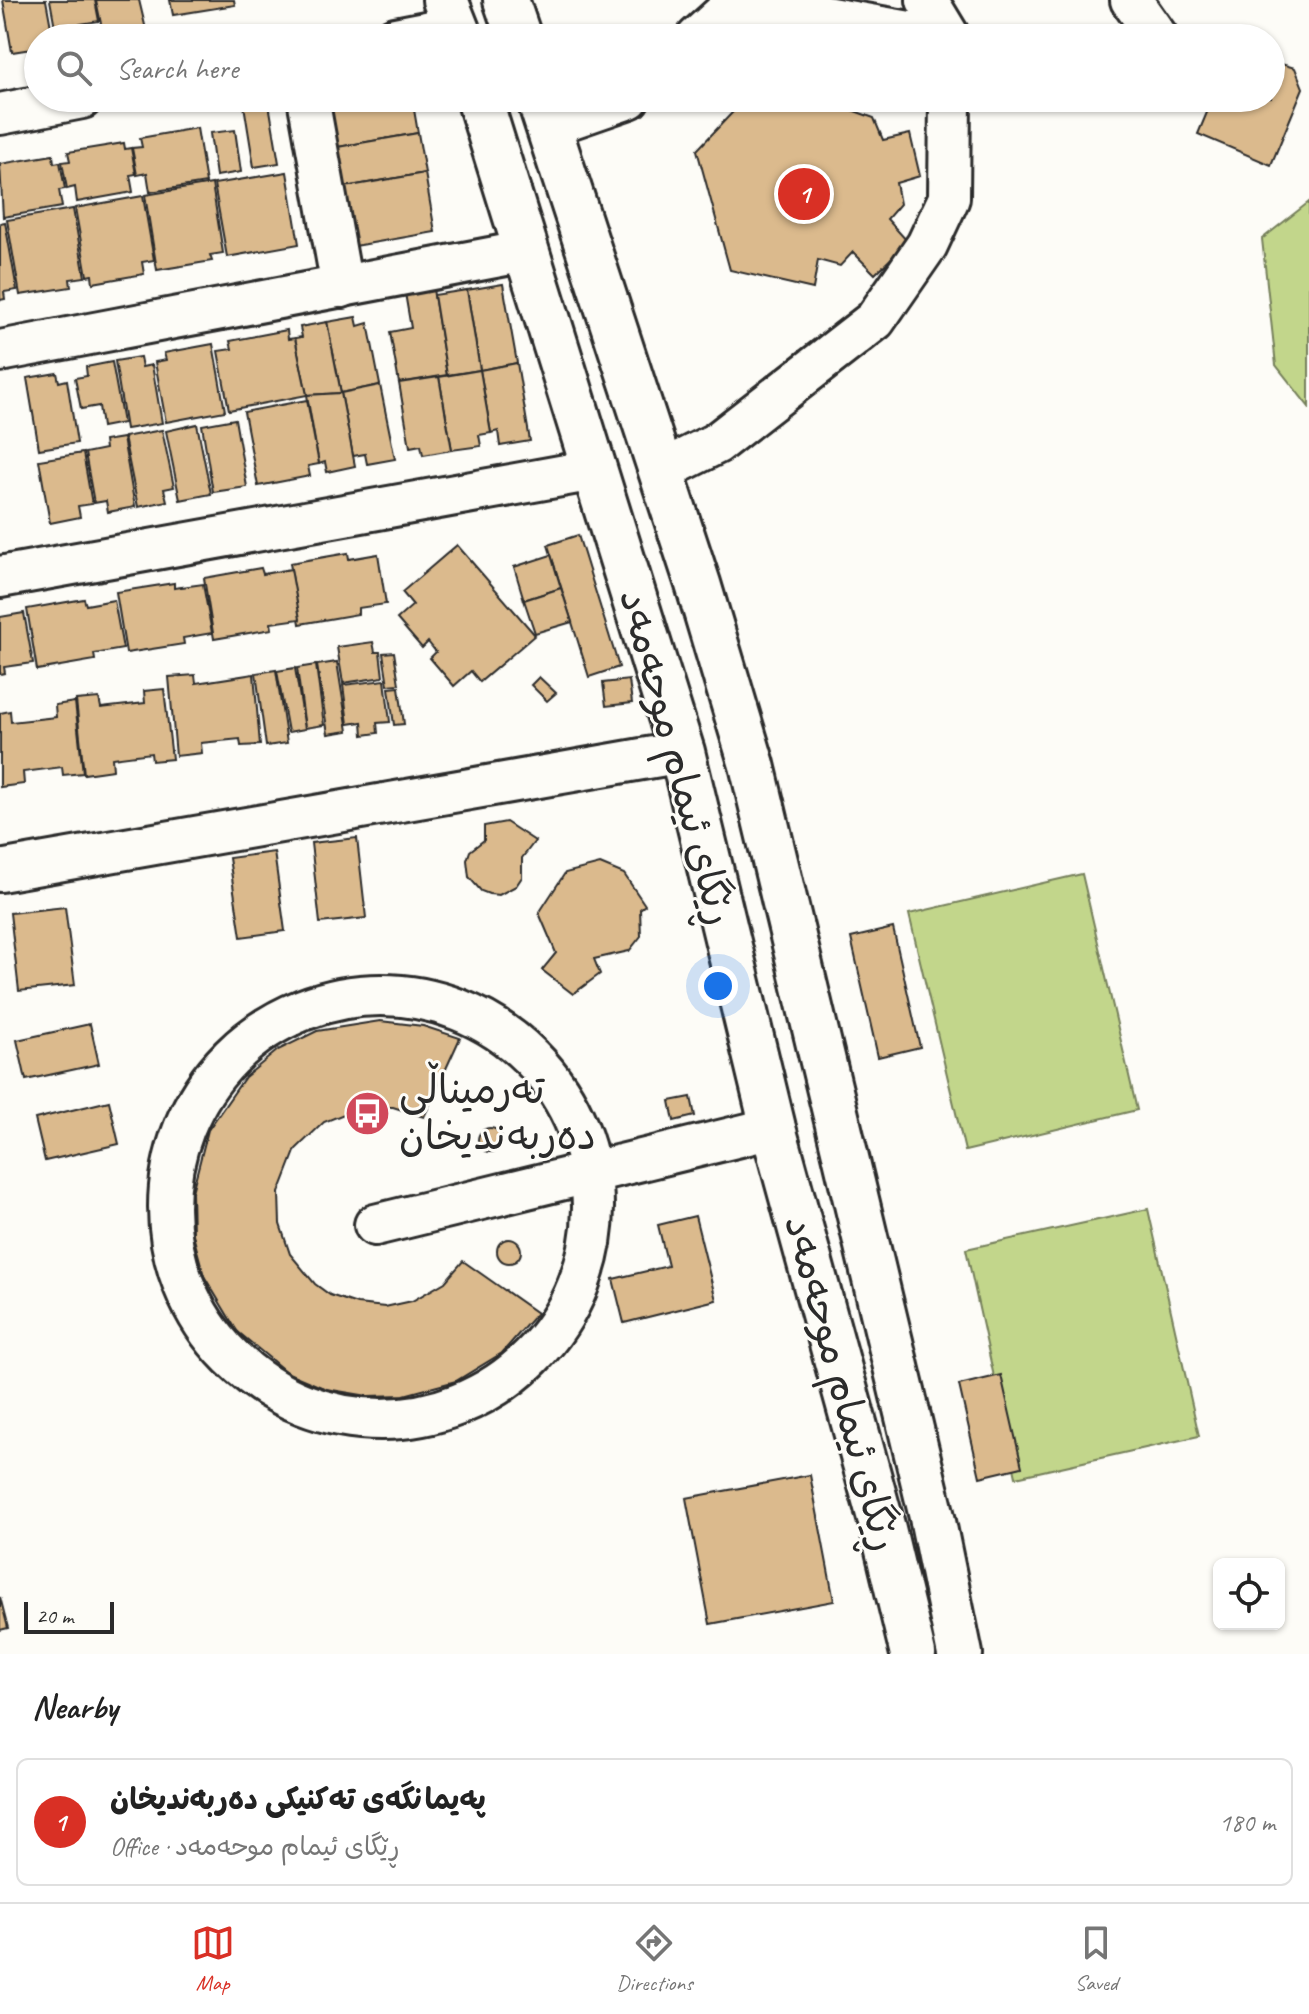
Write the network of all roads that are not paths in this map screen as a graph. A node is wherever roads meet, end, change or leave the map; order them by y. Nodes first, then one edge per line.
1 (506, 0) edge
2 (927, 0) edge
3 (1131, 0) edge
4 (514, 24) edge
5 (712, 24) edge
6 (864, 24) edge
7 (942, 24) edge
8 (1148, 24) edge
9 (24, 109) edge
10 (311, 112) edge
11 (483, 112) edge
12 (544, 112) edge
13 (950, 112) edge
14 (0, 114) edge
15 (588, 246) junction
16 (529, 257) junction
17 (342, 287) junction
18 (0, 351) edge
19 (594, 470) junction
20 (661, 471) junction
21 (0, 577) edge
22 (682, 752) junction
23 (1, 863) edge
24 (773, 1128) junction
25 (591, 1173) junction
26 (375, 1225) dead end
27 (932, 1517) junction
28 (883, 1529) junction
29 (913, 1654) edge
30 (960, 1654) edge

1 - 4 main road
2 - 7 street
3 - 8 street
5 - 6 street
9 - 14 street
10 - 17 street
11 - 16 main road, ڕێگای ئیمام موحەمەد
12 - 15 main road, ڕێگای ئیمام موحەمەد
13 - 20 street
15 - 16 main road
15 - 16 main road
15 - 20 main road, ڕێگای ئیمام موحەمەد
16 - 17 street
16 - 19 main road, ڕێگای ئیمام موحەمەد
17 - 18 street
19 - 21 street
19 - 22 main road, ڕێگای ئیمام موحەمەد
20 - 27 main road, ڕێگای ئیمام موحەمەد
22 - 23 street
22 - 24 main road, ڕێگای ئیمام موحەمەد
24 - 25 street
24 - 28 main road, ڕێگای ئیمام موحەمەد
25 - 25 street
25 - 26 street
27 - 28 main road
27 - 30 main road, ڕێگای ئیمام موحەمەد
28 - 29 main road, ڕێگای ئیمام موحەمەد

